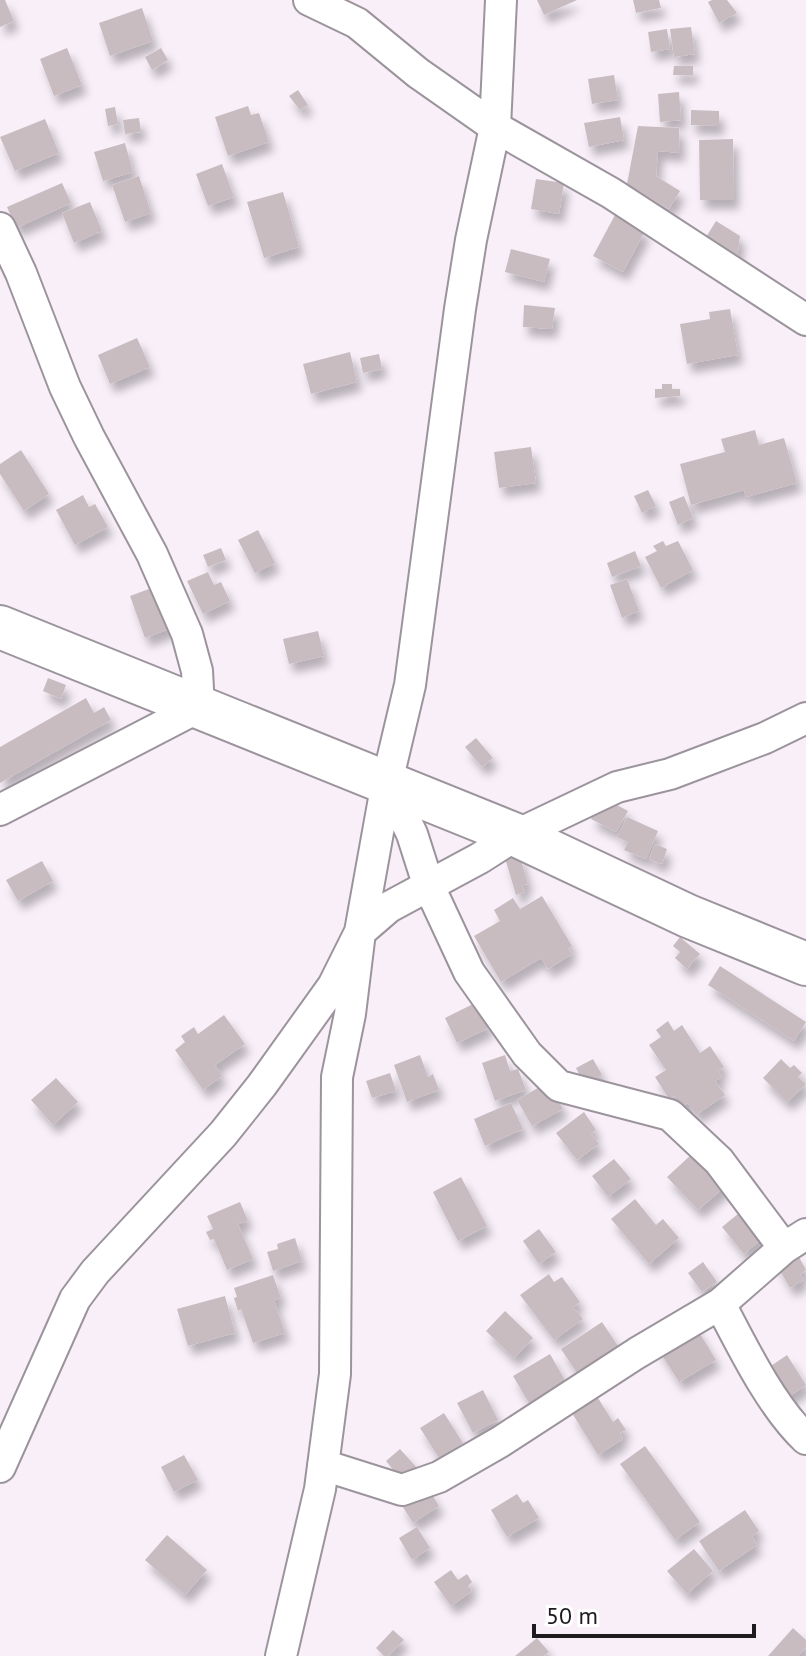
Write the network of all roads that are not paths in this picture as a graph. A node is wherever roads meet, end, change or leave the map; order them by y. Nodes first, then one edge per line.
1 (309, 0) edge
2 (501, 0) edge
3 (495, 127) junction
4 (0, 228) edge
5 (806, 320) edge
6 (0, 627) edge
7 (199, 707) junction
8 (806, 718) edge
9 (387, 782) junction
10 (0, 810) edge
11 (516, 835) junction
12 (428, 884) junction
13 (360, 932) junction
14 (806, 964) edge
15 (795, 1241) edge
16 (720, 1304) junction
17 (806, 1439) edge
18 (323, 1465) junction
19 (0, 1467) edge
20 (281, 1656) edge

1 - 3 street
2 - 3 street
3 - 5 street
3 - 9 street
4 - 7 street
6 - 7 street
7 - 9 street
7 - 10 street
8 - 11 street
9 - 11 street
9 - 12 street
9 - 13 street
11 - 12 street
11 - 14 street
12 - 13 street
12 - 15 street
13 - 18 street
13 - 19 street
15 - 16 street
16 - 17 street
16 - 18 street
18 - 20 street

